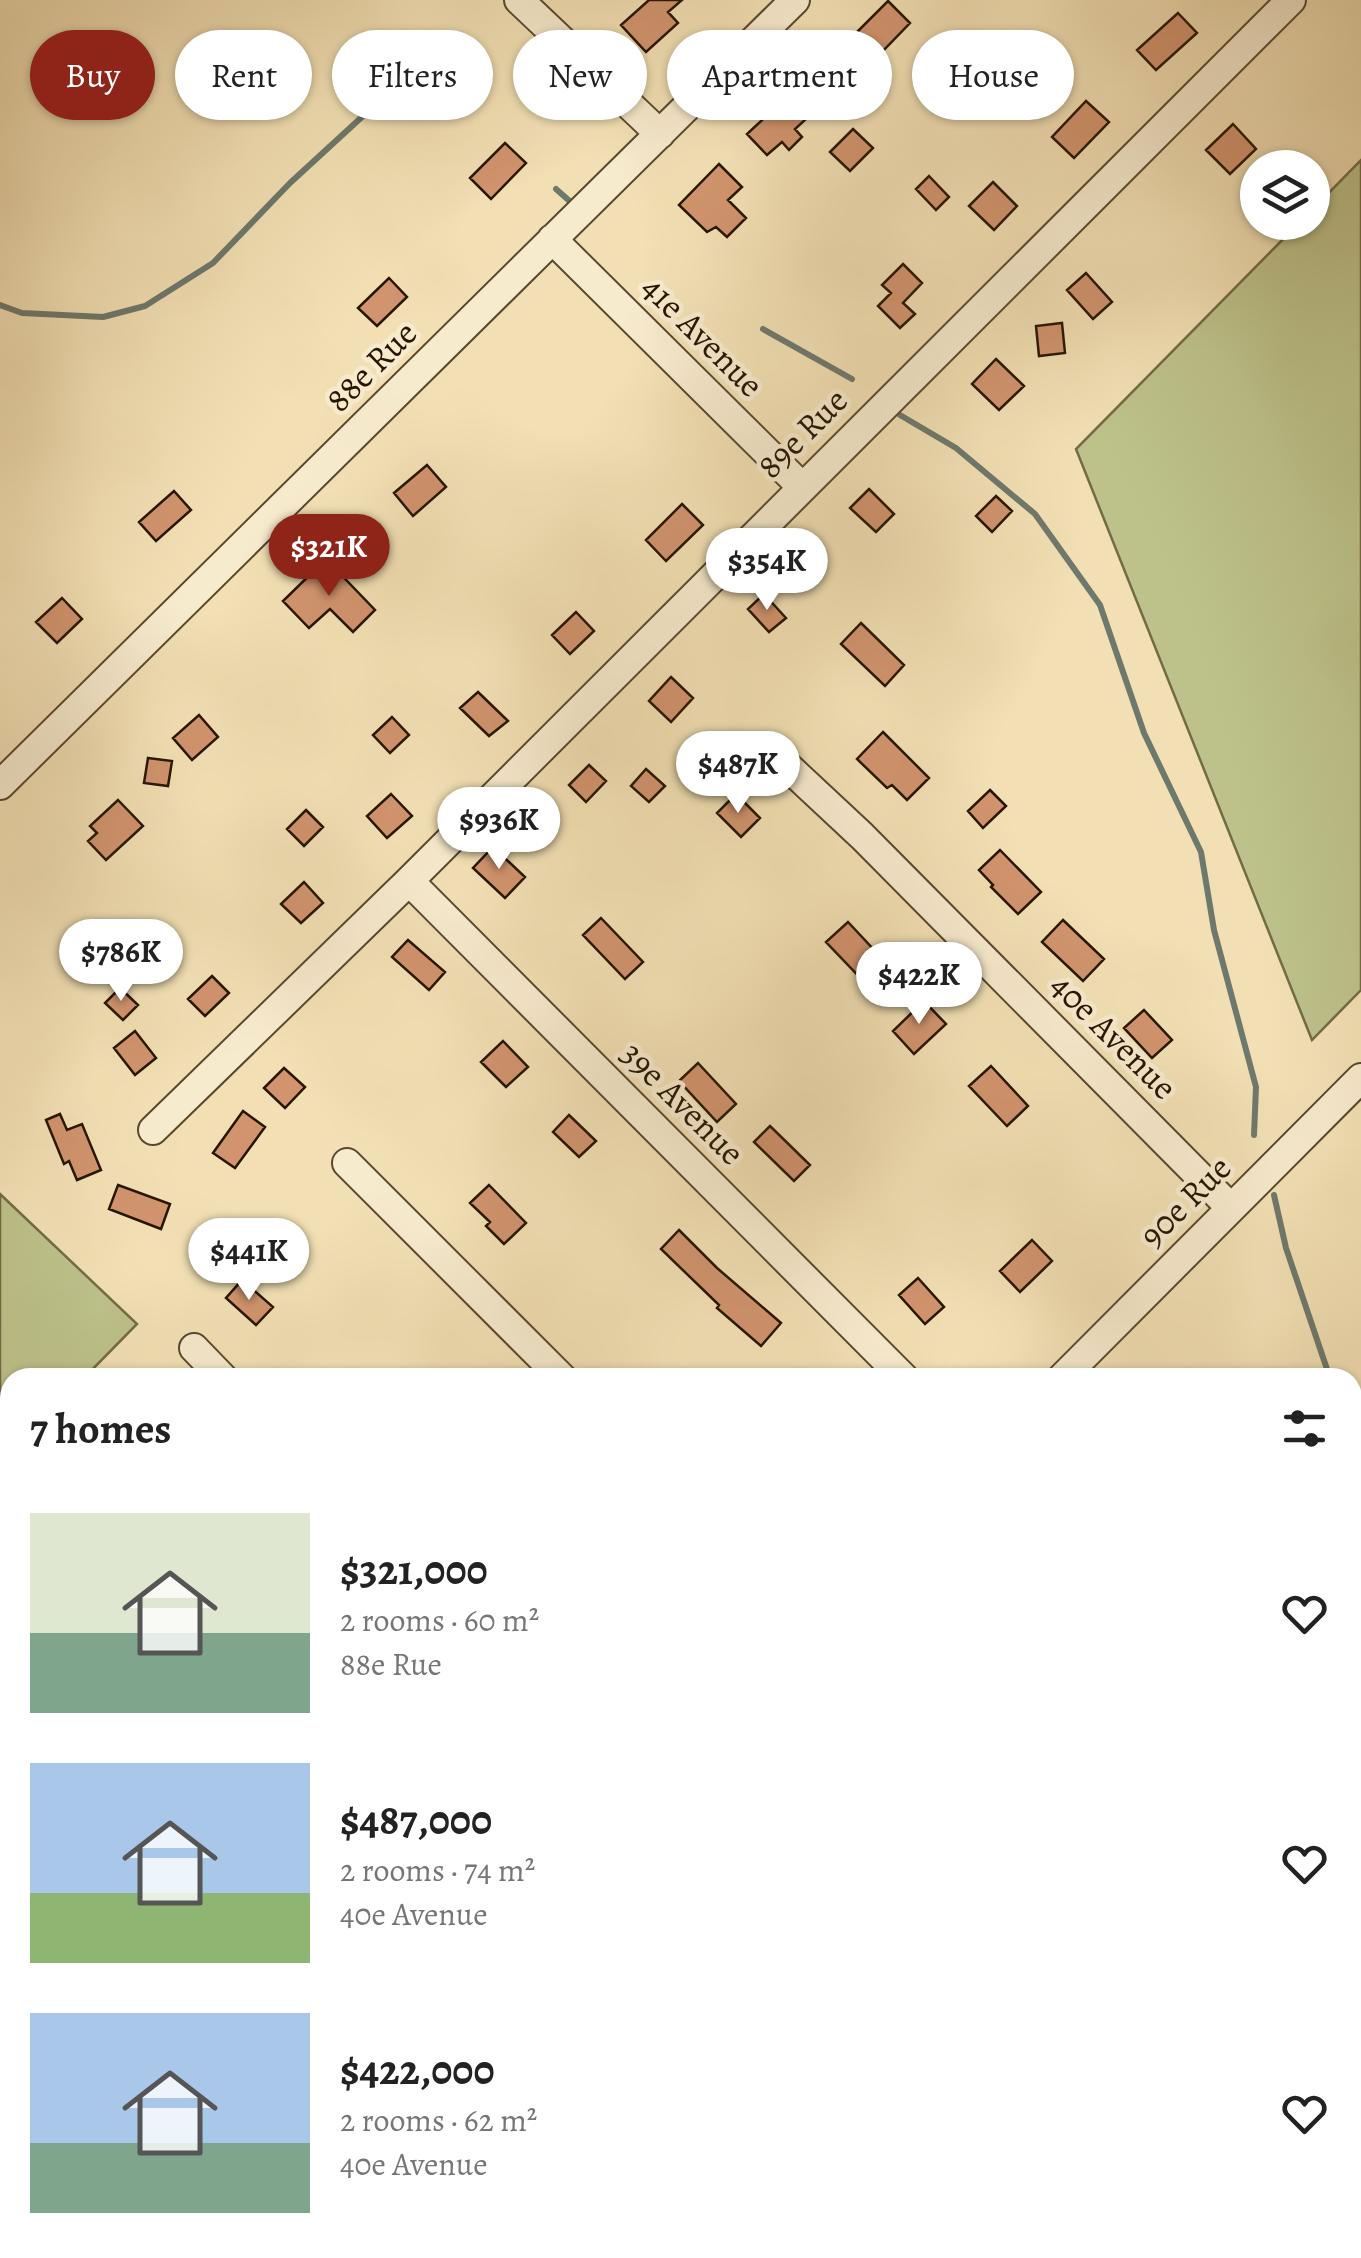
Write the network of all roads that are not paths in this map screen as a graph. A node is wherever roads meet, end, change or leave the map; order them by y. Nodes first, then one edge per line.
1 (520, 0) edge
2 (795, 0) edge
3 (1292, 0) edge
4 (660, 134) junction
5 (552, 240) junction
6 (802, 487) junction
7 (771, 751) dead end
8 (0, 786) edge
9 (409, 881) junction
10 (1361, 1078) edge
11 (153, 1130) dead end
12 (348, 1164) dead end
13 (1231, 1208) junction
14 (194, 1348) dead end
15 (213, 1368) edge
16 (552, 1368) edge
17 (894, 1368) edge
18 (1072, 1368) edge

1 - 4 street
2 - 4 street, 88e Rue
3 - 6 street, 89e Rue
4 - 5 street, 88e Rue
5 - 6 street, 41e Avenue
5 - 8 street, 88e Rue
6 - 9 street, 89e Rue
7 - 13 street, 40e Avenue
9 - 11 street, 89e Rue
9 - 17 street, 39e Avenue
10 - 13 street, 90e Rue
12 - 16 street
13 - 18 street, 90e Rue
14 - 15 street

